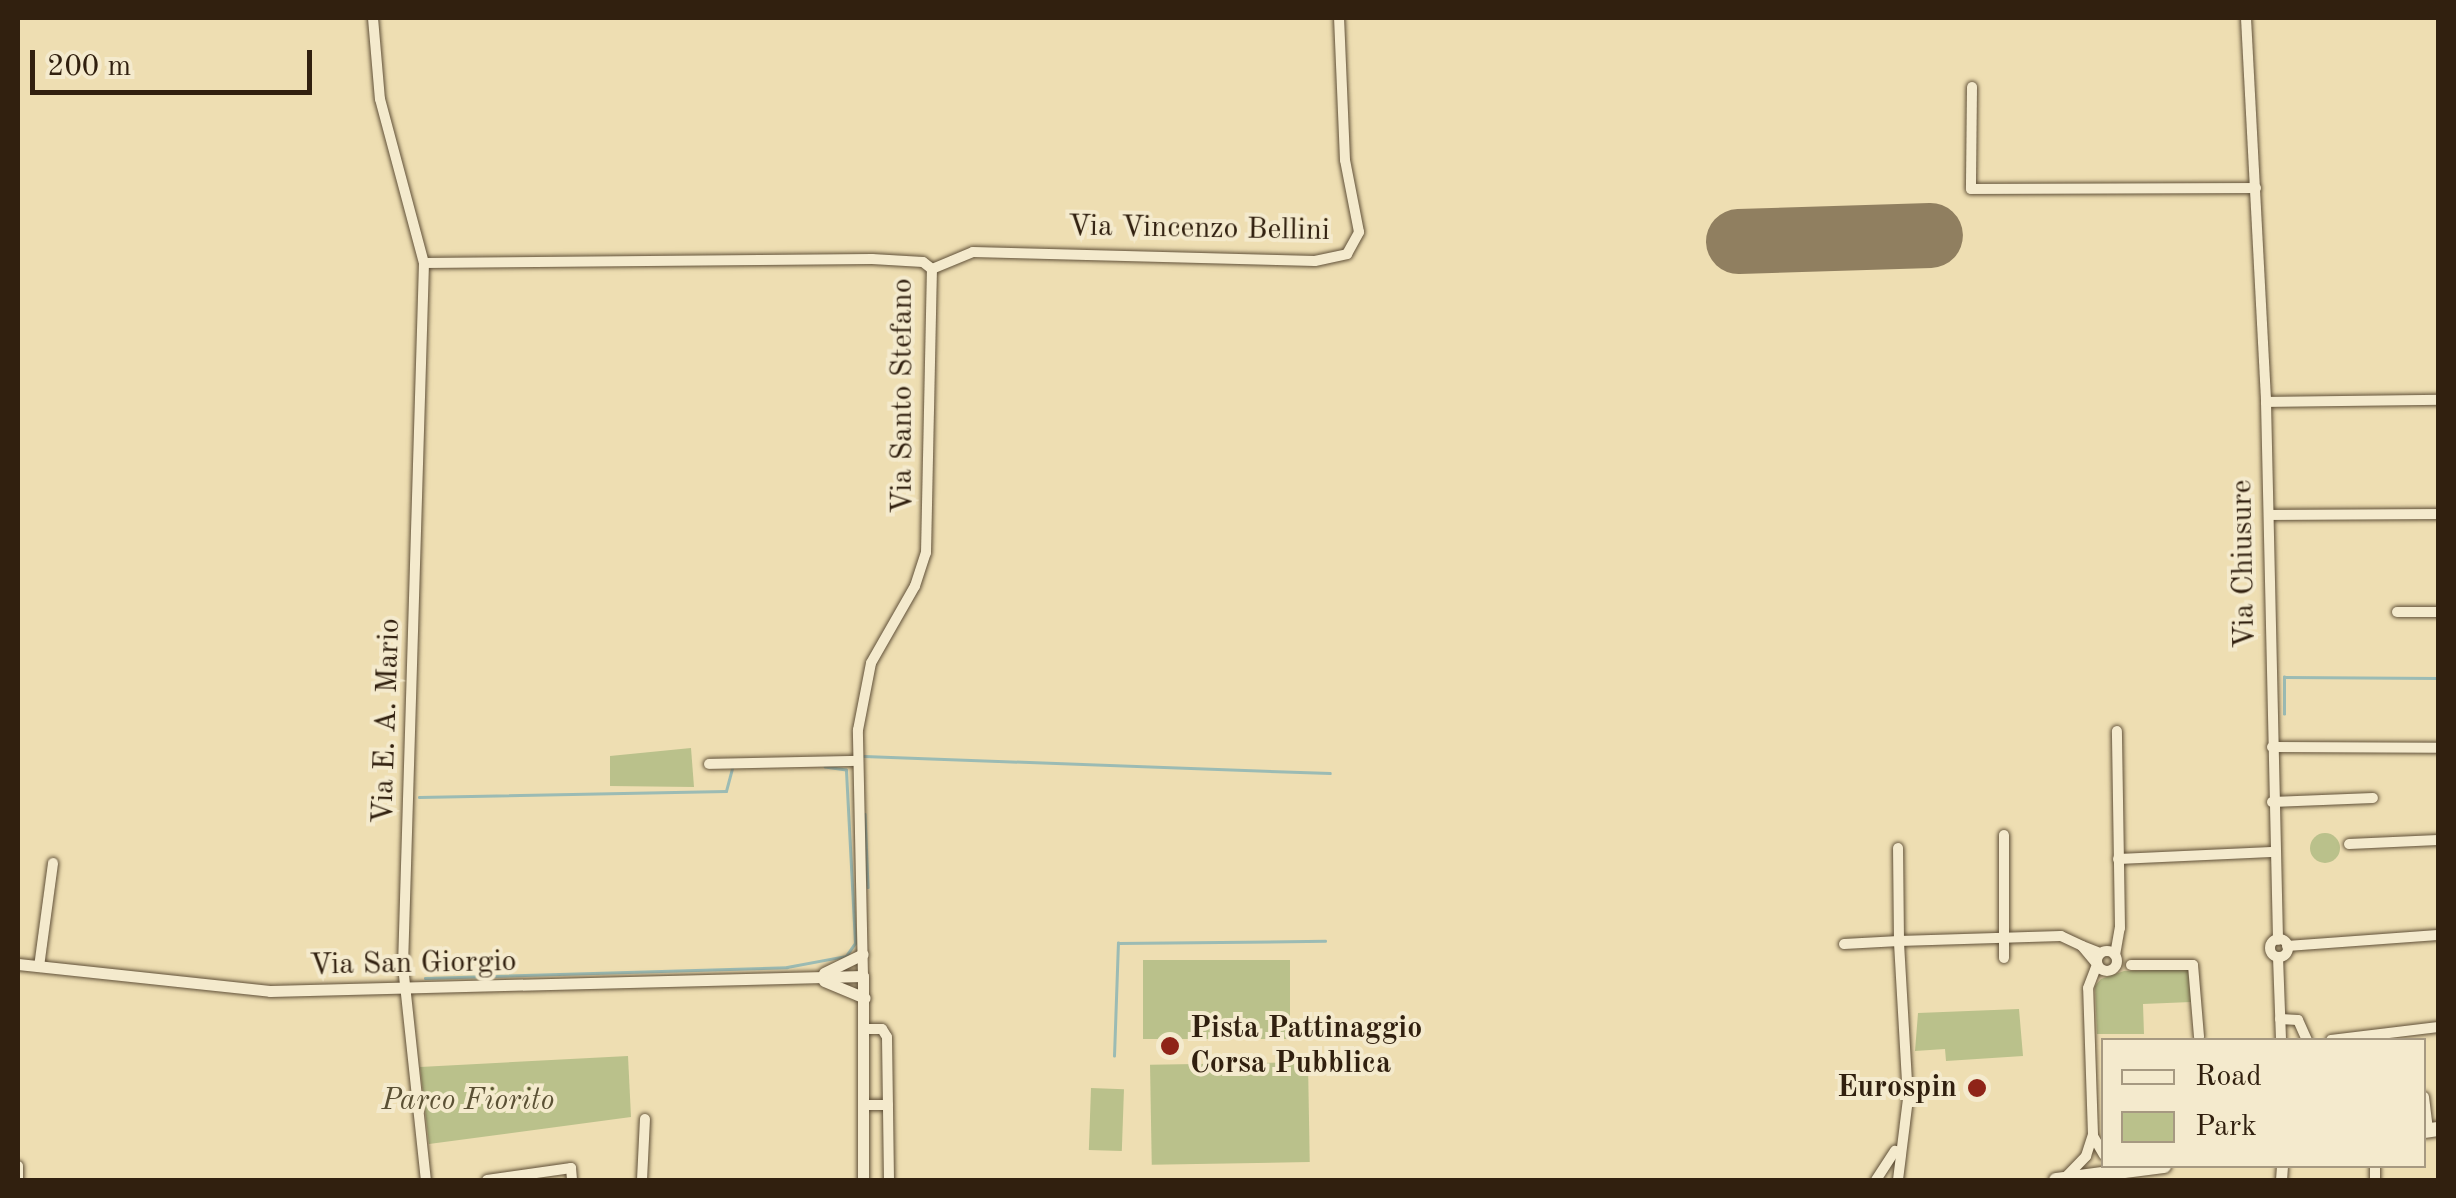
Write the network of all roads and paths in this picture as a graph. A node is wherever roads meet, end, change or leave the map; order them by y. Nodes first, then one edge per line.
1 (373, 18) edge
2 (1339, 18) edge
3 (2246, 18) edge
4 (1972, 87) dead end
5 (2256, 188) junction
6 (424, 263) junction
7 (932, 269) junction
8 (2438, 400) edge
9 (2266, 402) junction
10 (2438, 514) edge
11 (2269, 515) junction
12 (2397, 612) dead end
13 (2438, 612) edge
14 (2117, 730) dead end
15 (2272, 748) junction
16 (2438, 748) edge
17 (857, 761) junction
18 (709, 764) dead end
19 (2373, 798) dead end
20 (2272, 802) junction
21 (2004, 835) dead end
22 (2438, 840) edge
23 (2349, 844) dead end
24 (1898, 848) dead end
25 (2272, 852) junction
26 (2118, 859) junction
27 (52, 863) dead end
28 (2438, 936) edge
29 (2003, 937) junction
30 (1899, 941) junction
31 (2283, 942) junction
32 (1844, 944) dead end
33 (862, 954) junction
34 (2004, 958) dead end
35 (2108, 960) junction
36 (18, 964) edge
37 (38, 967) junction
38 (864, 976) junction
39 (810, 978) junction
40 (404, 991) junction
41 (865, 998) junction
42 (2280, 1019) junction
43 (2438, 1027) edge
44 (866, 1029) junction
45 (2199, 1037) dead end
46 (2281, 1038) edge
47 (2306, 1038) edge
48 (2347, 1038) edge
49 (866, 1105) junction
50 (888, 1105) junction
51 (645, 1119) dead end
52 (2092, 1136) junction
53 (1898, 1146) junction
54 (2101, 1150) edge
55 (18, 1166) edge
56 (2121, 1168) edge
57 (18, 1180) edge
58 (426, 1180) edge
59 (487, 1180) edge
60 (572, 1180) edge
61 (642, 1180) edge
62 (864, 1180) edge
63 (888, 1180) edge
64 (1876, 1180) edge
65 (1898, 1180) edge
66 (2056, 1180) edge
67 (2064, 1180) edge

1 - 6 street
2 - 7 street, Via Vincenzo Bellini
3 - 5 street, Via Chiusure
4 - 5 street
5 - 9 street, Via Chiusure
6 - 7 street, Via Santo Stefano
6 - 40 street, Via E. A. Mario
7 - 17 street, Via Santo Stefano
8 - 9 street
9 - 11 street, Via Chiusure
10 - 11 street
11 - 15 street, Via Chiusure
12 - 13 street
14 - 26 street
15 - 16 street
15 - 20 street, Via Chiusure
17 - 18 street
17 - 33 street, Via Santo Stefano
19 - 20 street
20 - 25 street, Via Chiusure
21 - 29 street
22 - 23 street
24 - 30 street
25 - 26 street
25 - 31 street, Via Chiusure
26 - 35 street
27 - 37 street
28 - 31 street
29 - 30 street
29 - 34 street
29 - 35 street
30 - 32 street
30 - 53 street
31 - 42 street, Via Chiusure
33 - 38 street, Via Santo Stefano
33 - 39 street, Via San Giorgio
35 - 45 street
35 - 52 street
36 - 37 street, Via San Giorgio
37 - 40 street, Via San Giorgio
38 - 39 street, Via San Giorgio
38 - 41 street, Via Santo Stefano
39 - 40 street, Via San Giorgio
39 - 41 street, Via San Giorgio
40 - 58 street, Via E. A. Mario
41 - 44 street, Via Santo Stefano
42 - 46 street, Via Chiusure
42 - 47 street
43 - 48 street
44 - 49 street, Via Santo Stefano
44 - 50 street
49 - 50 street
49 - 62 street, Via Santo Stefano
50 - 63 street
51 - 61 street
52 - 54 street
52 - 67 street
53 - 64 street
53 - 65 street
55 - 57 street
56 - 67 main road
59 - 60 street
66 - 67 main road

